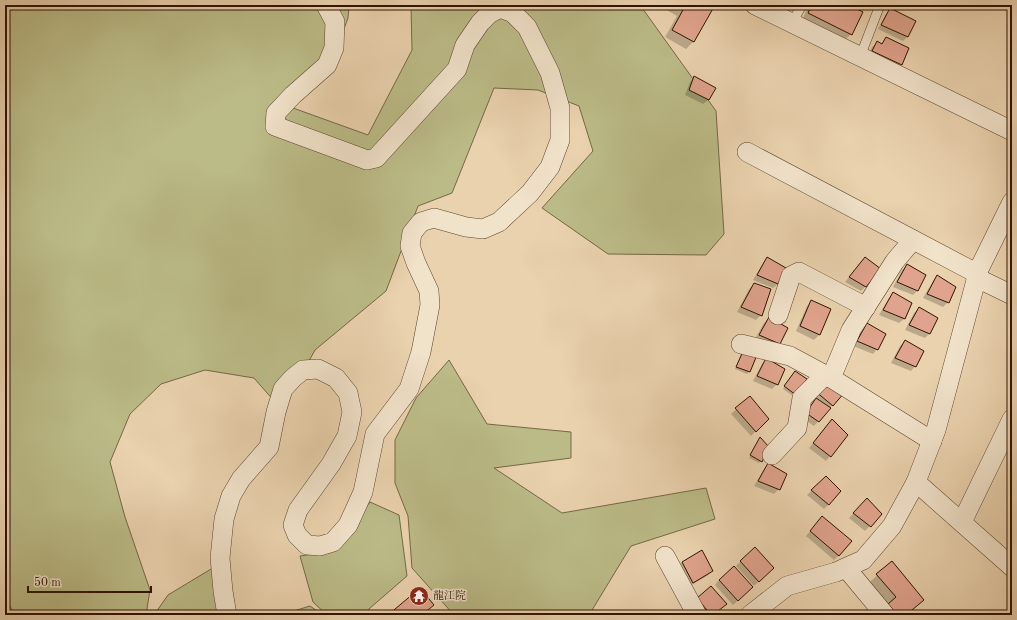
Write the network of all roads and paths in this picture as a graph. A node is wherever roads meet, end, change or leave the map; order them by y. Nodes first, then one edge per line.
1 (326, 5) edge
2 (755, 5) edge
3 (802, 5) edge
4 (880, 5) edge
5 (792, 23) junction
6 (860, 57) junction
7 (1012, 131) edge
8 (747, 152) dead end
9 (1012, 202) edge
10 (913, 240) junction
11 (977, 276) junction
12 (1012, 294) edge
13 (866, 308) junction
14 (778, 315) dead end
15 (741, 344) dead end
16 (828, 377) junction
17 (1012, 419) edge
18 (932, 441) junction
19 (772, 455) dead end
20 (916, 482) junction
21 (962, 522) junction
22 (665, 556) dead end
23 (1012, 567) edge
24 (846, 568) junction
25 (227, 615) edge
26 (697, 615) edge
27 (750, 615) edge
28 (885, 615) edge

1 - 25 street
2 - 5 street
3 - 5 lane
4 - 6 lane
5 - 6 street
6 - 7 street
8 - 10 street
9 - 11 street
10 - 11 street
10 - 13 street
11 - 12 street
11 - 18 street
13 - 14 street
13 - 16 street
15 - 16 street
16 - 18 street
16 - 19 street
17 - 21 street
18 - 20 street
20 - 21 street
20 - 24 street
21 - 23 street
22 - 26 street
24 - 27 street
24 - 28 street

